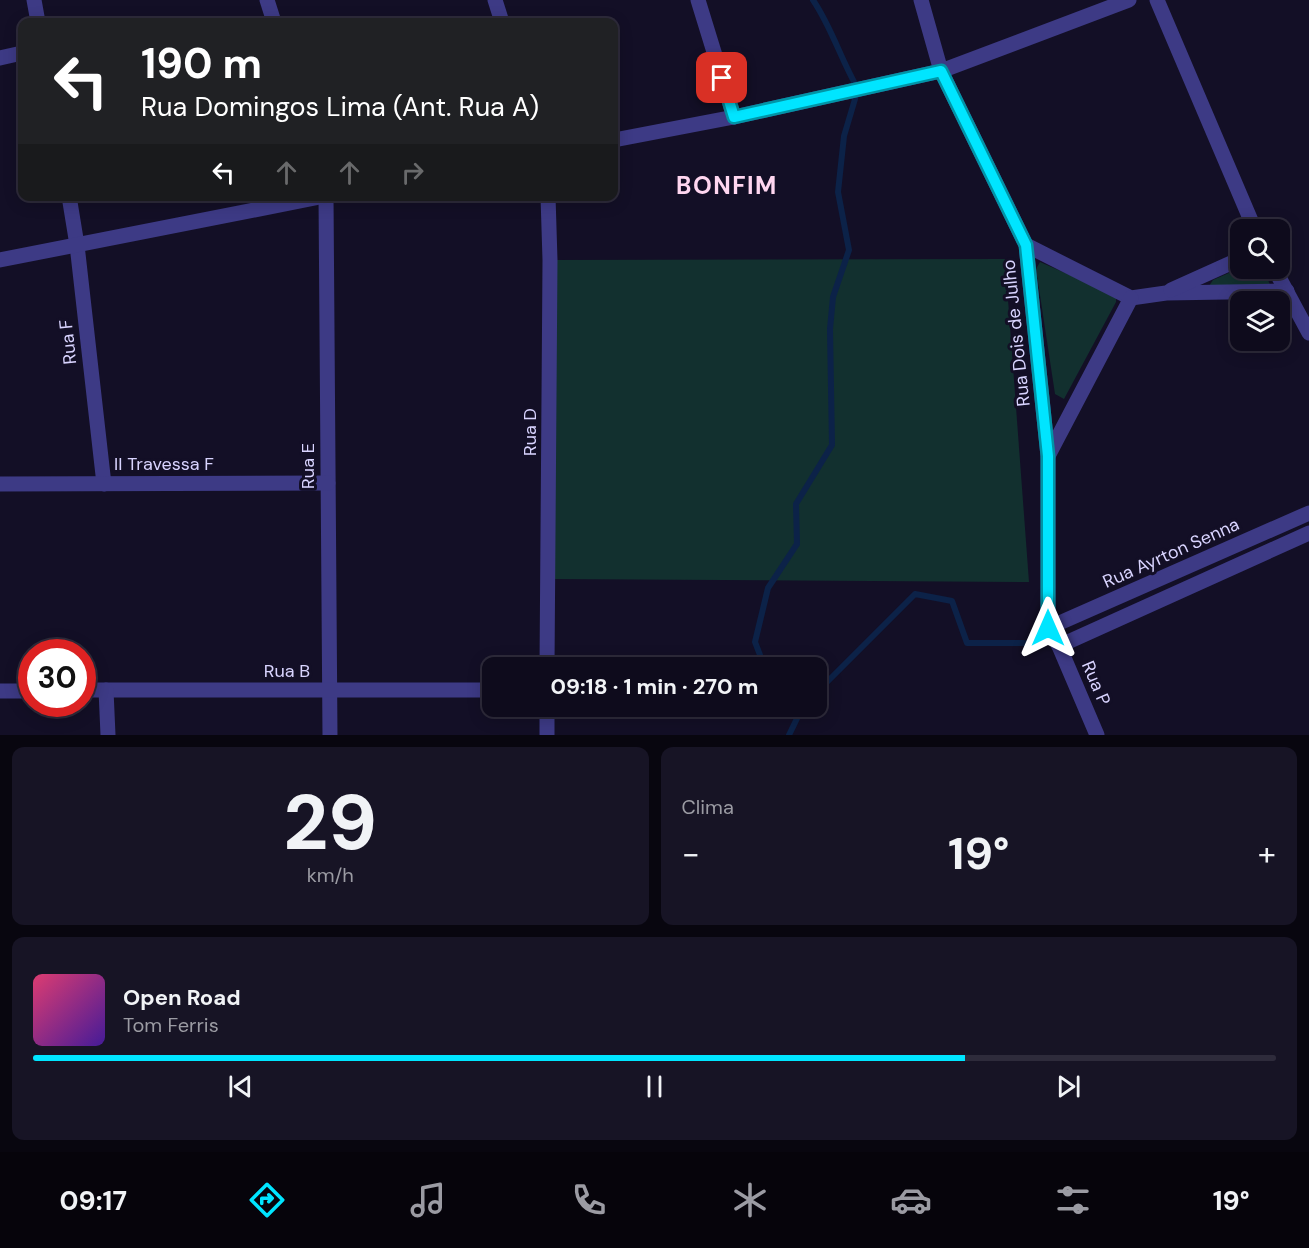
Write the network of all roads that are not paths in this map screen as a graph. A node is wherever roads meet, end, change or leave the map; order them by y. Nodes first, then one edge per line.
1 (34, 0) edge
2 (267, 0) edge
3 (495, 0) edge
4 (698, 0) edge
5 (921, 0) edge
6 (1129, 0) edge
7 (1157, 0) edge
8 (37, 18) edge
9 (273, 18) edge
10 (501, 18) edge
11 (18, 54) edge
12 (0, 58) edge
13 (941, 71) junction
14 (734, 117) junction
15 (618, 139) edge
16 (70, 201) edge
17 (300, 201) edge
18 (325, 201) edge
19 (548, 201) edge
20 (1250, 219) edge
21 (77, 245) junction
22 (1026, 245) junction
23 (0, 260) edge
24 (1230, 264) edge
25 (1280, 279) edge
26 (1287, 291) edge
27 (1230, 292) edge
28 (1166, 293) junction
29 (1290, 297) edge
30 (1131, 298) junction
31 (1309, 333) edge
32 (1048, 456) junction
33 (328, 483) junction
34 (0, 484) edge
35 (104, 484) junction
36 (1309, 513) edge
37 (1309, 533) edge
38 (1048, 628) junction
39 (1059, 646) junction
40 (547, 657) edge
41 (96, 690) edge
42 (106, 690) junction
43 (329, 690) junction
44 (482, 690) edge
45 (0, 691) edge
46 (18, 691) edge
47 (547, 717) edge
48 (108, 735) edge
49 (330, 735) edge
50 (547, 735) edge
51 (1097, 735) edge

1 - 8 street
2 - 9 street
3 - 10 street
4 - 14 street
5 - 13 street, Rua Dois de Julho
6 - 13 street
7 - 20 street
11 - 12 street
13 - 14 street
13 - 22 street, Rua Dois de Julho
14 - 15 street
16 - 21 street, Rua F
17 - 21 street
18 - 33 street, Rua E
19 - 40 street, Rua D
21 - 23 street
21 - 35 street, Rua F
22 - 30 street
22 - 32 street, Rua Dois de Julho
24 - 28 street
25 - 26 street
27 - 28 street
28 - 30 street
29 - 31 street
30 - 32 street
32 - 38 street, Rua Dois de Julho
33 - 35 street, II Travessa F
33 - 43 street, Rua E
34 - 35 street, II Travessa F
36 - 38 street, Rua Ayrton Senna
37 - 39 street
38 - 39 street
39 - 51 street, Rua P
41 - 42 street, Rua B
42 - 43 street, Rua B
42 - 48 street
43 - 44 street, Rua B
43 - 49 street, Rua E
45 - 46 street
47 - 50 street

